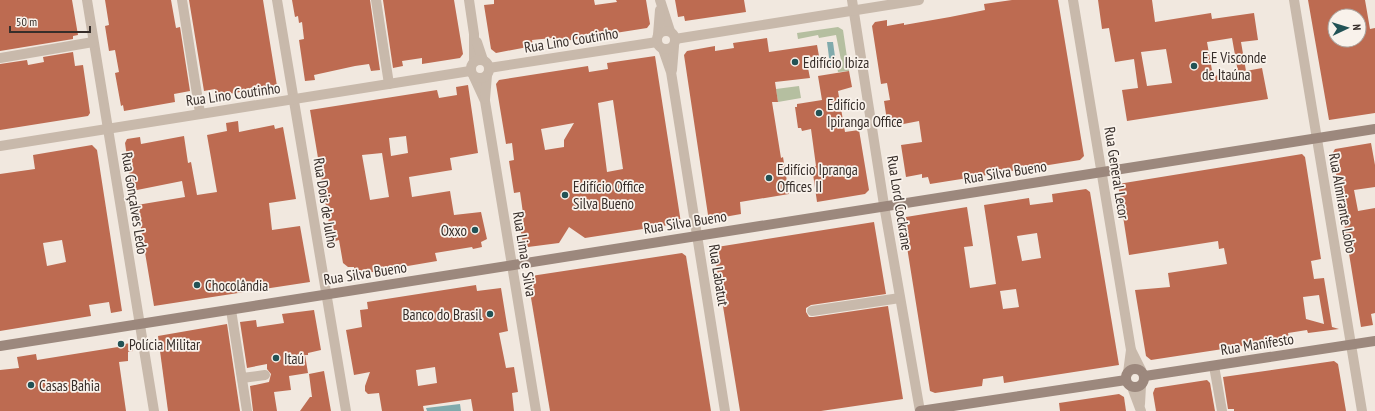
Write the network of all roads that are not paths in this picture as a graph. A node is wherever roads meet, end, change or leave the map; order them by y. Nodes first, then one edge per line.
1 (87, 0) edge
2 (182, 0) edge
3 (277, 0) edge
4 (376, 0) edge
5 (469, 0) edge
6 (919, 0) edge
7 (1073, 0) edge
8 (1294, 0) edge
9 (660, 3) edge
10 (853, 5) edge
11 (673, 39) junction
12 (93, 42) junction
13 (659, 42) junction
14 (0, 58) edge
15 (480, 69) junction
16 (671, 72) junction
17 (389, 84) junction
18 (295, 100) junction
19 (200, 113) junction
20 (108, 129) junction
21 (1375, 129) edge
22 (1316, 137) junction
23 (0, 146) edge
24 (1102, 172) junction
25 (884, 205) junction
26 (698, 236) junction
27 (511, 265) junction
28 (326, 294) junction
29 (900, 298) junction
30 (231, 310) junction
31 (812, 312) dead end
32 (140, 324) junction
33 (1375, 341) edge
34 (1352, 344) junction
35 (0, 346) edge
36 (1214, 366) junction
37 (265, 375) dead end
38 (242, 378) junction
39 (1135, 379) junction
40 (1140, 408) edge
41 (154, 411) edge
42 (247, 411) edge
43 (346, 411) edge
44 (536, 411) edge
45 (725, 411) edge
46 (920, 411) edge
47 (1222, 411) edge
48 (1362, 411) edge

1 - 12 street, Rua Gonçalves Ledo
2 - 19 street
3 - 18 street, Rua Dois de Julho
4 - 17 street
5 - 15 street, Rua Lima e Silva
6 - 10 street
7 - 24 street, Rua General Lecor
8 - 22 street, Rua Almirante Lobo
9 - 11 street, Rua Labatut
9 - 13 street, Rua Labatut
10 - 11 street
10 - 25 street, Rua Lord Cockrane
11 - 13 street
11 - 13 street
11 - 16 street, Rua Labatut
12 - 14 street
12 - 20 street, Rua Gonçalves Ledo
13 - 15 street, Rua Lino Coutinho
13 - 16 street, Rua Labatut
15 - 17 street, Rua Lino Coutinho
15 - 27 street, Rua Lima e Silva
16 - 26 street, Rua Labatut
17 - 18 street, Rua Lino Coutinho
18 - 19 street, Rua Lino Coutinho
18 - 28 street, Rua Dois de Julho
19 - 20 street, Rua Lino Coutinho
20 - 23 street, Rua Lino Coutinho
20 - 32 street, Rua Gonçalves Ledo
21 - 22 main road, Rua Silva Bueno
22 - 24 main road, Rua Silva Bueno
22 - 34 street, Rua Almirante Lobo
24 - 25 main road, Rua Silva Bueno
24 - 39 street, Rua General Lecor
25 - 26 main road, Rua Silva Bueno
25 - 29 street, Rua Lord Cockrane
26 - 27 main road, Rua Silva Bueno
26 - 45 street, Rua Labatut
27 - 28 main road, Rua Silva Bueno
27 - 44 street, Rua Lima e Silva
28 - 30 main road, Rua Silva Bueno
28 - 43 street, Rua Dois de Julho
29 - 31 street
29 - 46 street, Rua Lord Cockrane
30 - 32 main road, Rua Silva Bueno
30 - 38 street
32 - 35 main road, Rua Silva Bueno
32 - 41 street, Rua Gonçalves Ledo
33 - 34 main road, Rua Manifesto
34 - 36 main road, Rua Manifesto
34 - 48 street, Rua Almirante Lobo
36 - 39 main road, Rua Manifesto
36 - 47 street
37 - 38 street
38 - 42 street
39 - 40 street, Rua General Lecor
39 - 46 main road, Rua Manifesto

